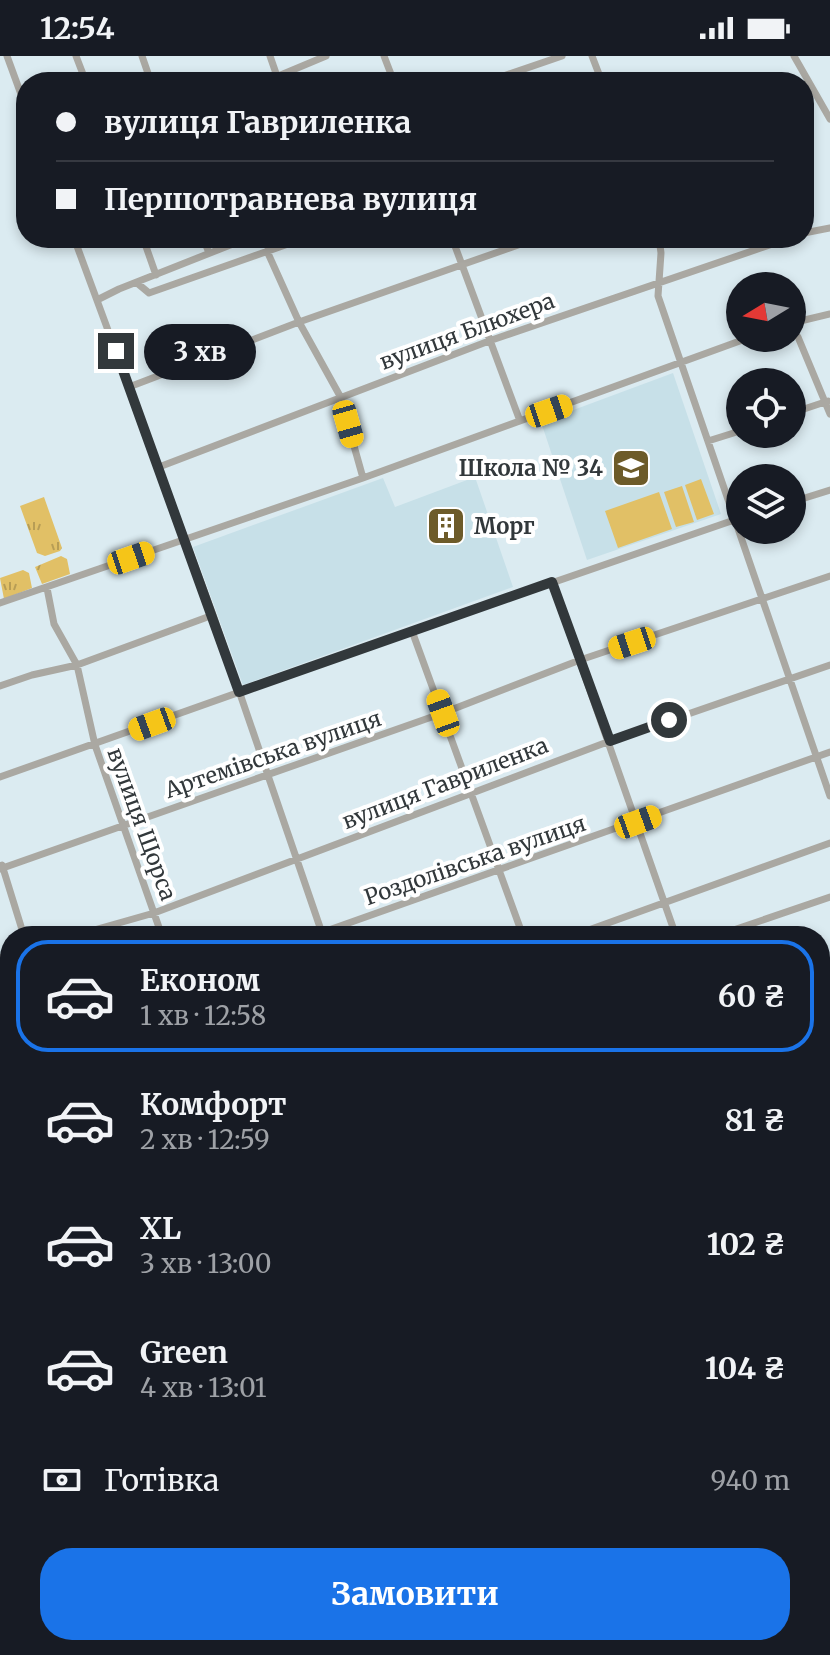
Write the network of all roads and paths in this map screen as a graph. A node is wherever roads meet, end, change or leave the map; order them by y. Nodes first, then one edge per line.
1 (7, 56) edge
2 (326, 56) edge
3 (562, 56) edge
4 (294, 72) edge
5 (515, 72) edge
6 (16, 81) edge
7 (814, 91) edge
8 (830, 119) edge
9 (78, 248) edge
10 (147, 248) edge
11 (207, 248) edge
12 (222, 248) edge
13 (276, 248) edge
14 (455, 248) edge
15 (508, 248) edge
16 (660, 248) edge
17 (762, 248) edge
18 (267, 251) junction
19 (209, 253) junction
20 (460, 264) junction
21 (156, 275) junction
22 (137, 283) junction
23 (658, 285) junction
24 (97, 300) junction
25 (830, 314) edge
26 (806, 320) edge
27 (299, 322) junction
28 (489, 341) junction
29 (726, 347) edge
30 (805, 352) edge
31 (682, 364) junction
32 (129, 387) junction
33 (340, 396) junction
34 (828, 401) edge
35 (806, 408) edge
36 (830, 414) edge
37 (520, 421) junction
38 (726, 435) edge
39 (708, 441) junction
40 (159, 467) junction
41 (363, 478) junction
42 (726, 489) edge
43 (830, 490) edge
44 (806, 498) edge
45 (726, 523) edge
46 (185, 539) junction
47 (745, 544) edge
48 (830, 576) edge
49 (552, 582) junction
50 (47, 588) junction
51 (762, 599) junction
52 (0, 603) edge
53 (213, 615) junction
54 (412, 631) junction
55 (580, 660) junction
56 (77, 665) junction
57 (830, 665) edge
58 (789, 679) junction
59 (0, 686) edge
60 (239, 692) junction
61 (443, 713) junction
62 (610, 741) junction
63 (95, 745) junction
64 (830, 752) edge
65 (816, 757) junction
66 (269, 774) junction
67 (0, 777) edge
68 (471, 792) junction
69 (830, 796) edge
70 (638, 822) junction
71 (125, 825) junction
72 (830, 843) edge
73 (297, 858) junction
74 (1, 867) edge
75 (499, 871) junction
76 (830, 897) edge
77 (665, 903) junction
78 (154, 913) junction
79 (21, 926) edge
80 (108, 926) edge
81 (159, 926) edge
82 (320, 926) edge
83 (345, 926) edge
84 (519, 926) edge
85 (600, 926) edge
86 (673, 926) edge
87 (745, 926) edge

1 - 6 street
2 - 4 street
3 - 5 street
7 - 8 street
9 - 24 street
10 - 21 street
11 - 19 street
12 - 19 street
13 - 18 street
14 - 20 street
15 - 20 street
16 - 23 street
17 - 23 street, вулиця Блюхера
18 - 22 street
18 - 27 street
19 - 21 street
20 - 27 street
20 - 28 street
21 - 22 street
22 - 24 street
23 - 28 street, вулиця Блюхера
23 - 31 street
24 - 32 street
25 - 26 street
27 - 32 street
27 - 33 street
28 - 33 street, вулиця Блюхера
28 - 37 street
29 - 31 street
30 - 34 street
31 - 37 street
31 - 39 street
32 - 40 street
33 - 40 street, вулиця Блюхера
33 - 41 street
34 - 35 street
34 - 36 street
37 - 41 street
38 - 39 street
39 - 42 street
40 - 46 street
41 - 46 street
43 - 44 street
45 - 49 street
46 - 50 street
46 - 53 street
47 - 51 street
48 - 51 street, Артемівська вулиця
49 - 54 street
49 - 55 street
50 - 52 street
50 - 56 street, вулиця Щорса
51 - 55 street, Артемівська вулиця
51 - 58 street
53 - 56 street
53 - 60 street
54 - 60 street
54 - 61 street
55 - 61 street, Артемівська вулиця
55 - 62 street
56 - 59 street
56 - 63 street, вулиця Щорса
57 - 58 street, вулиця Гавриленка
58 - 62 street, вулиця Гавриленка
58 - 65 street
60 - 63 street
60 - 66 street
61 - 66 street, Артемівська вулиця
61 - 68 street
62 - 68 street, вулиця Гавриленка
62 - 70 street
63 - 67 street
63 - 71 street, вулиця Щорса
64 - 65 street, Роздолівська вулиця
65 - 69 street
65 - 70 street, Роздолівська вулиця
66 - 71 street, Артемівська вулиця
66 - 73 street
68 - 73 street, вулиця Гавриленка
68 - 75 street
70 - 75 street, Роздолівська вулиця
70 - 77 street
71 - 74 street, Артемівська вулиця
71 - 78 street, вулиця Щорса
72 - 77 street
73 - 78 street, вулиця Гавриленка
73 - 82 street
74 - 79 street
75 - 83 street, Роздолівська вулиця
75 - 84 street
76 - 87 street
77 - 85 street
77 - 86 street
78 - 80 street, вулиця Гавриленка
78 - 81 street, вулиця Щорса

